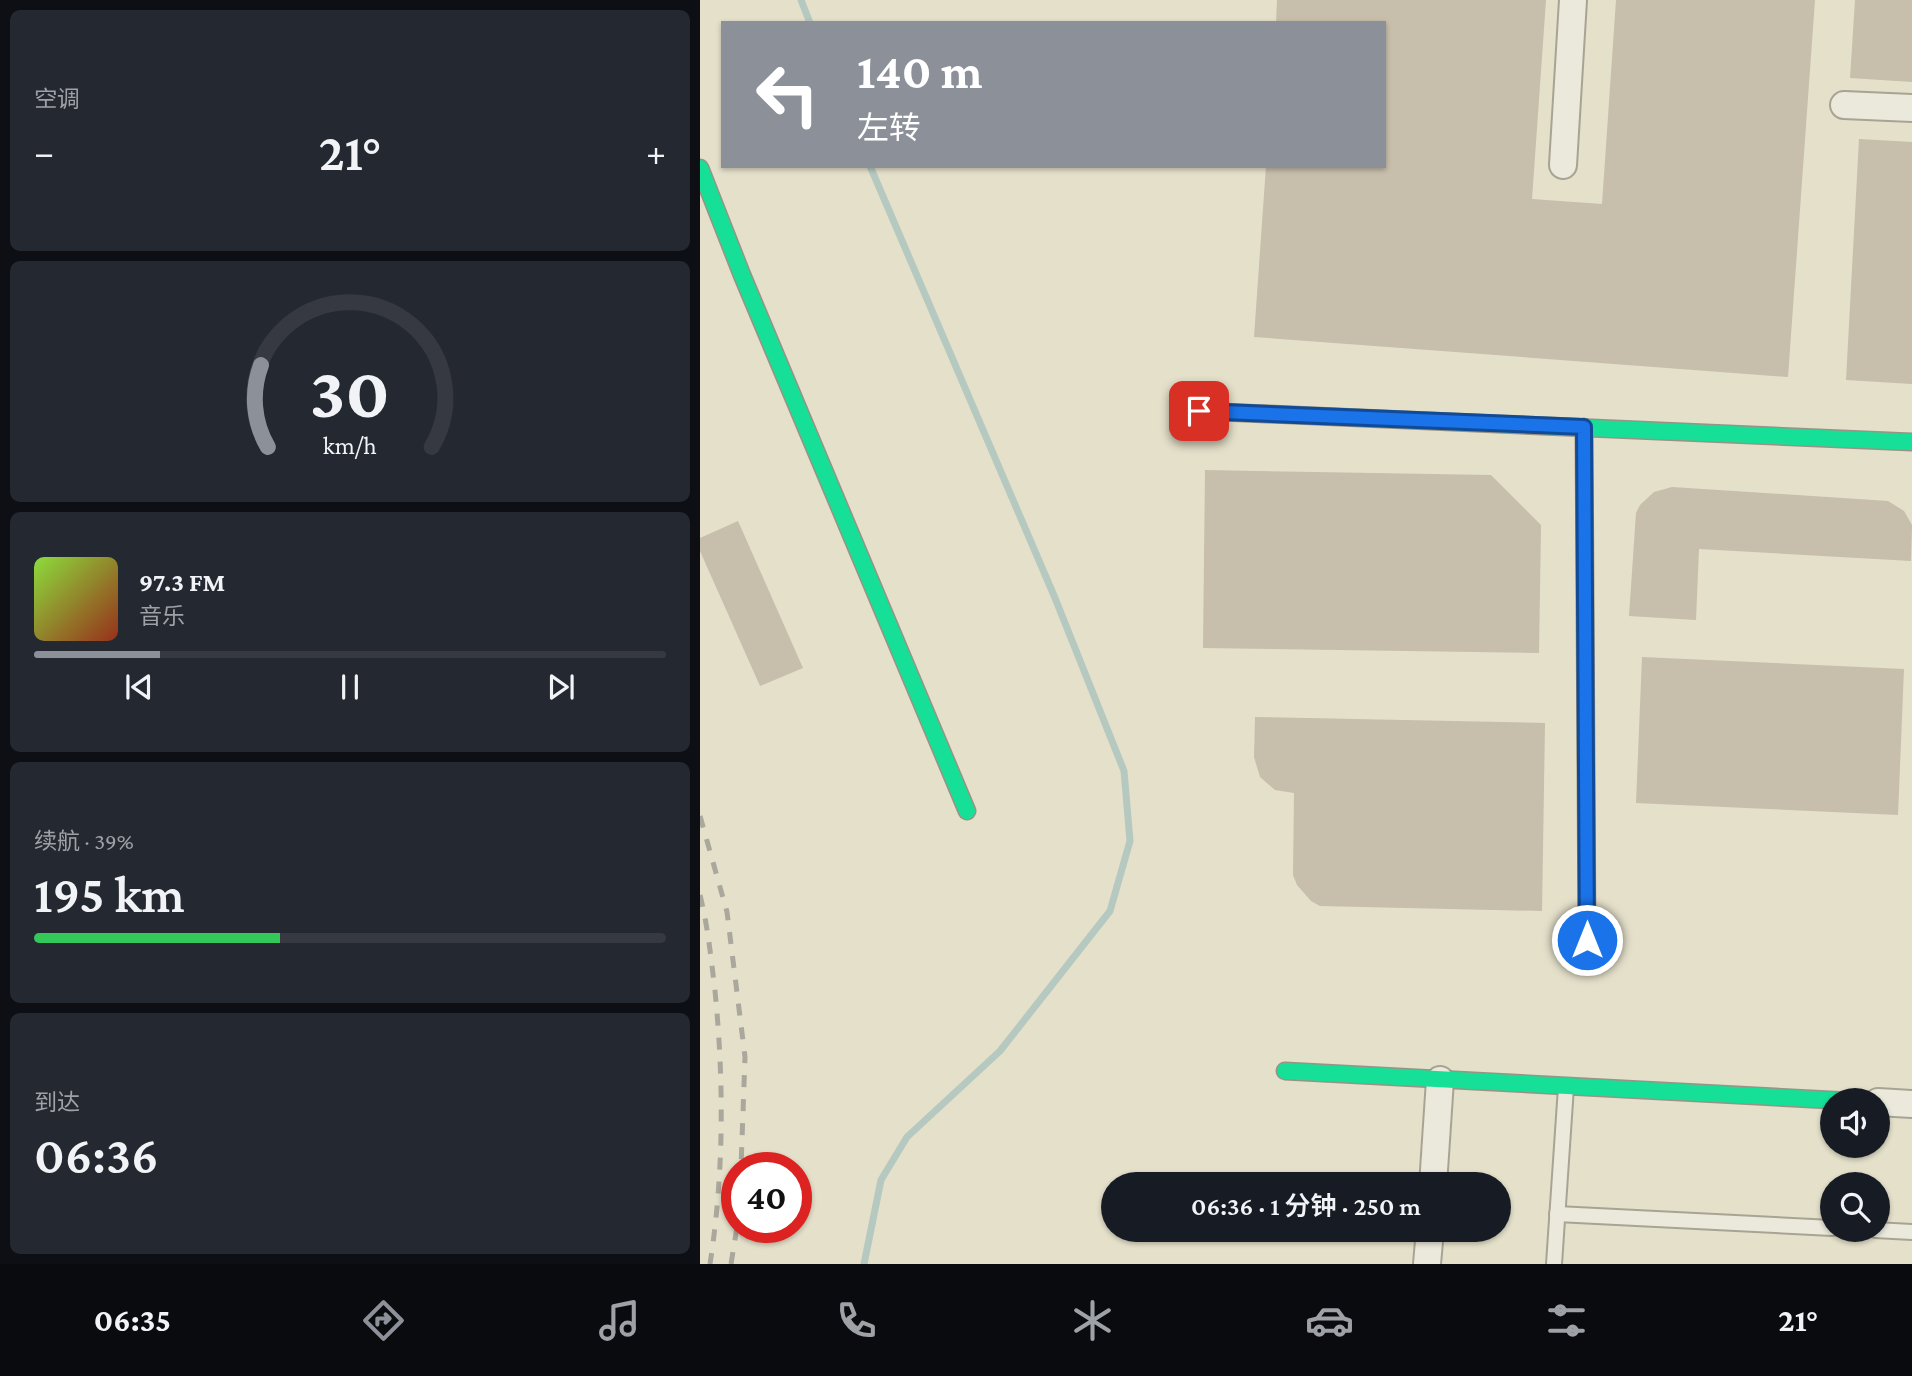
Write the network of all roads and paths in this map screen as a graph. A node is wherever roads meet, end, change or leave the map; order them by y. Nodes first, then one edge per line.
1 (1573, 0) edge
2 (1844, 105) dead end
3 (1912, 108) edge
4 (1563, 165) dead end
5 (700, 167) edge
6 (1199, 411) dead end
7 (1584, 427) junction
8 (1912, 442) edge
9 (967, 811) dead end
10 (1587, 940) dead end
11 (1285, 1072) dead end
12 (1440, 1080) junction
13 (1566, 1086) junction
14 (1820, 1099) edge
15 (1890, 1103) edge
16 (1912, 1104) edge
17 (1434, 1172) edge
18 (1557, 1214) junction
19 (1820, 1227) edge
20 (1890, 1231) edge
21 (1912, 1232) edge
22 (1429, 1242) edge
23 (1427, 1264) edge
24 (1554, 1264) edge

1 - 4 street
2 - 3 street
5 - 9 street
6 - 7 street
7 - 8 street
7 - 10 street
11 - 12 street
12 - 13 street
12 - 17 street
13 - 14 street
13 - 18 lane
15 - 16 street
18 - 19 lane
18 - 24 lane
20 - 21 lane
22 - 23 street

